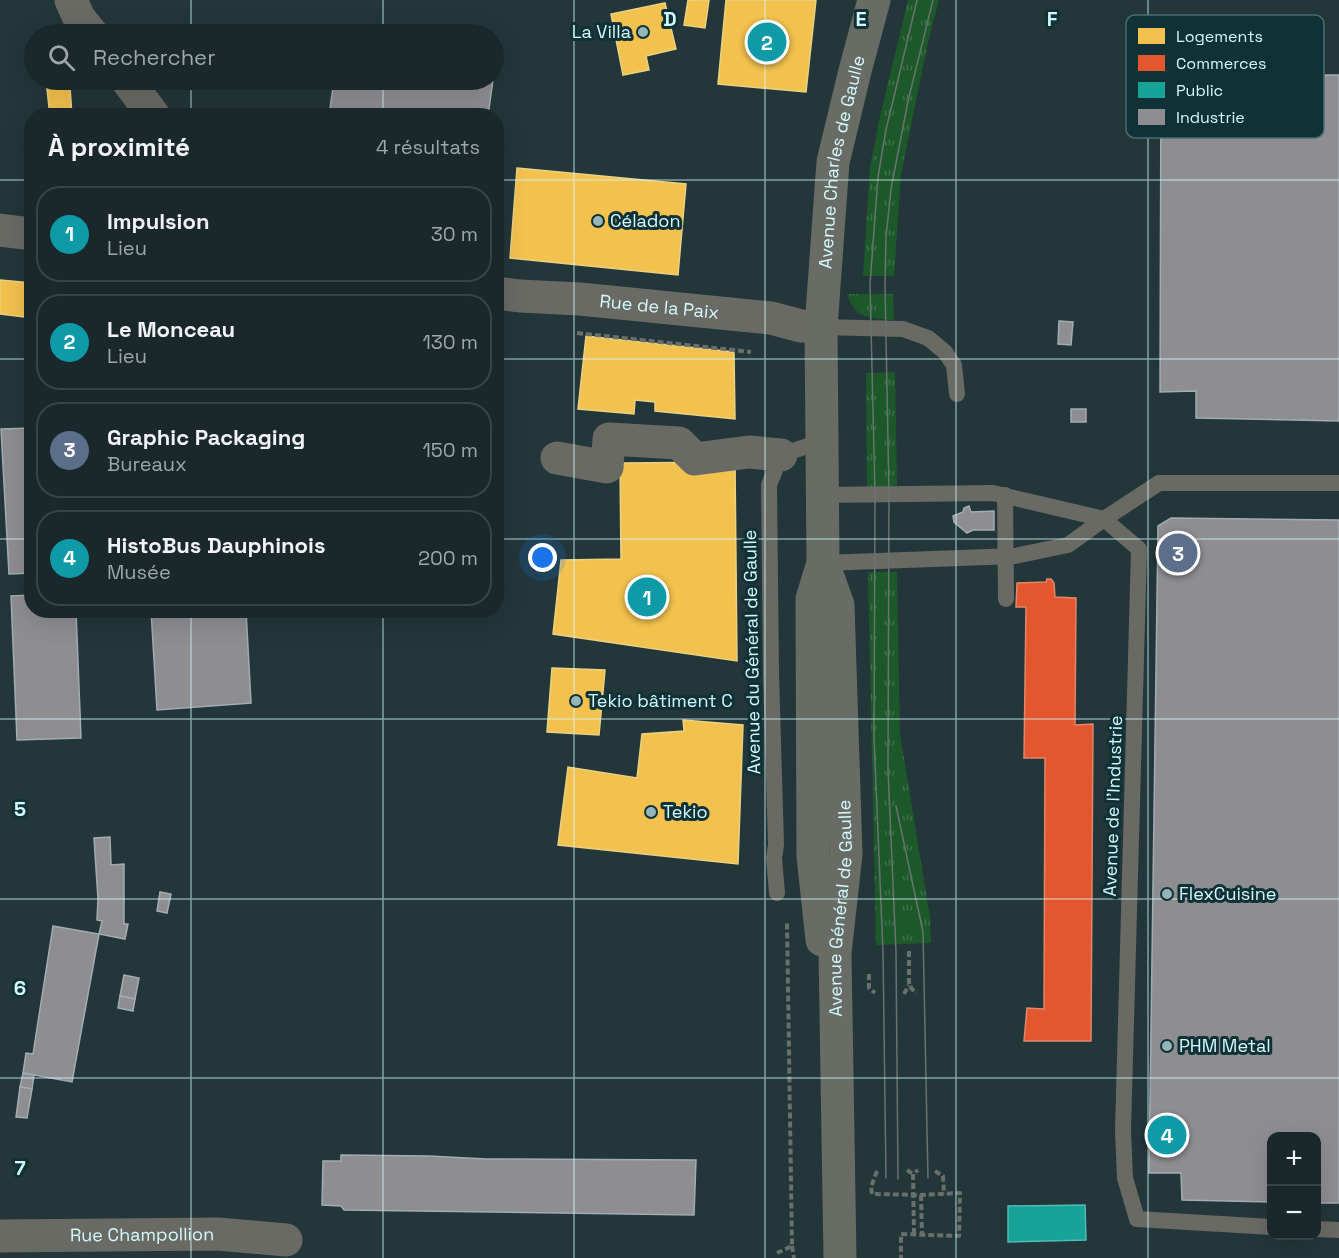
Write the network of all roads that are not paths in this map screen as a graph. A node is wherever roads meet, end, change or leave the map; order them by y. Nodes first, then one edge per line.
1 (71, 0) edge
2 (874, 0) edge
3 (84, 24) edge
4 (134, 90) edge
5 (148, 108) edge
6 (0, 230) edge
7 (24, 233) edge
8 (504, 293) edge
9 (821, 327) junction
10 (957, 394) dead end
11 (822, 441) junction
12 (781, 455) junction
13 (557, 458) dead end
14 (1339, 483) edge
15 (822, 495) junction
16 (1005, 495) junction
17 (1104, 519) junction
18 (1006, 557) junction
19 (823, 563) junction
20 (1006, 599) dead end
21 (777, 893) dead end
22 (829, 897) junction
23 (1267, 1227) edge
24 (1321, 1229) edge
25 (1339, 1230) edge
26 (0, 1236) edge
27 (286, 1240) dead end
28 (826, 1258) edge
29 (840, 1258) edge

1 - 3 street
2 - 9 main road, Avenue Charles de Gaulle
4 - 5 street
6 - 7 street
8 - 9 street, Rue de la Paix
9 - 10 lane
9 - 11 main road, Avenue Général de Gaulle
11 - 12 lane
11 - 15 main road, Avenue Général de Gaulle
12 - 13 street
12 - 21 lane, Avenue du Général de Gaulle
14 - 17 lane
15 - 16 lane
15 - 19 main road, Avenue Général de Gaulle
16 - 17 lane
16 - 18 lane
17 - 18 lane
17 - 23 lane, Avenue de l'Industrie
18 - 19 lane
18 - 20 lane
19 - 22 main road, Avenue Général de Gaulle
22 - 28 main road, Avenue Général de Gaulle
22 - 29 main road, Avenue Général de Gaulle
24 - 25 lane
26 - 27 street, Rue Champollion

